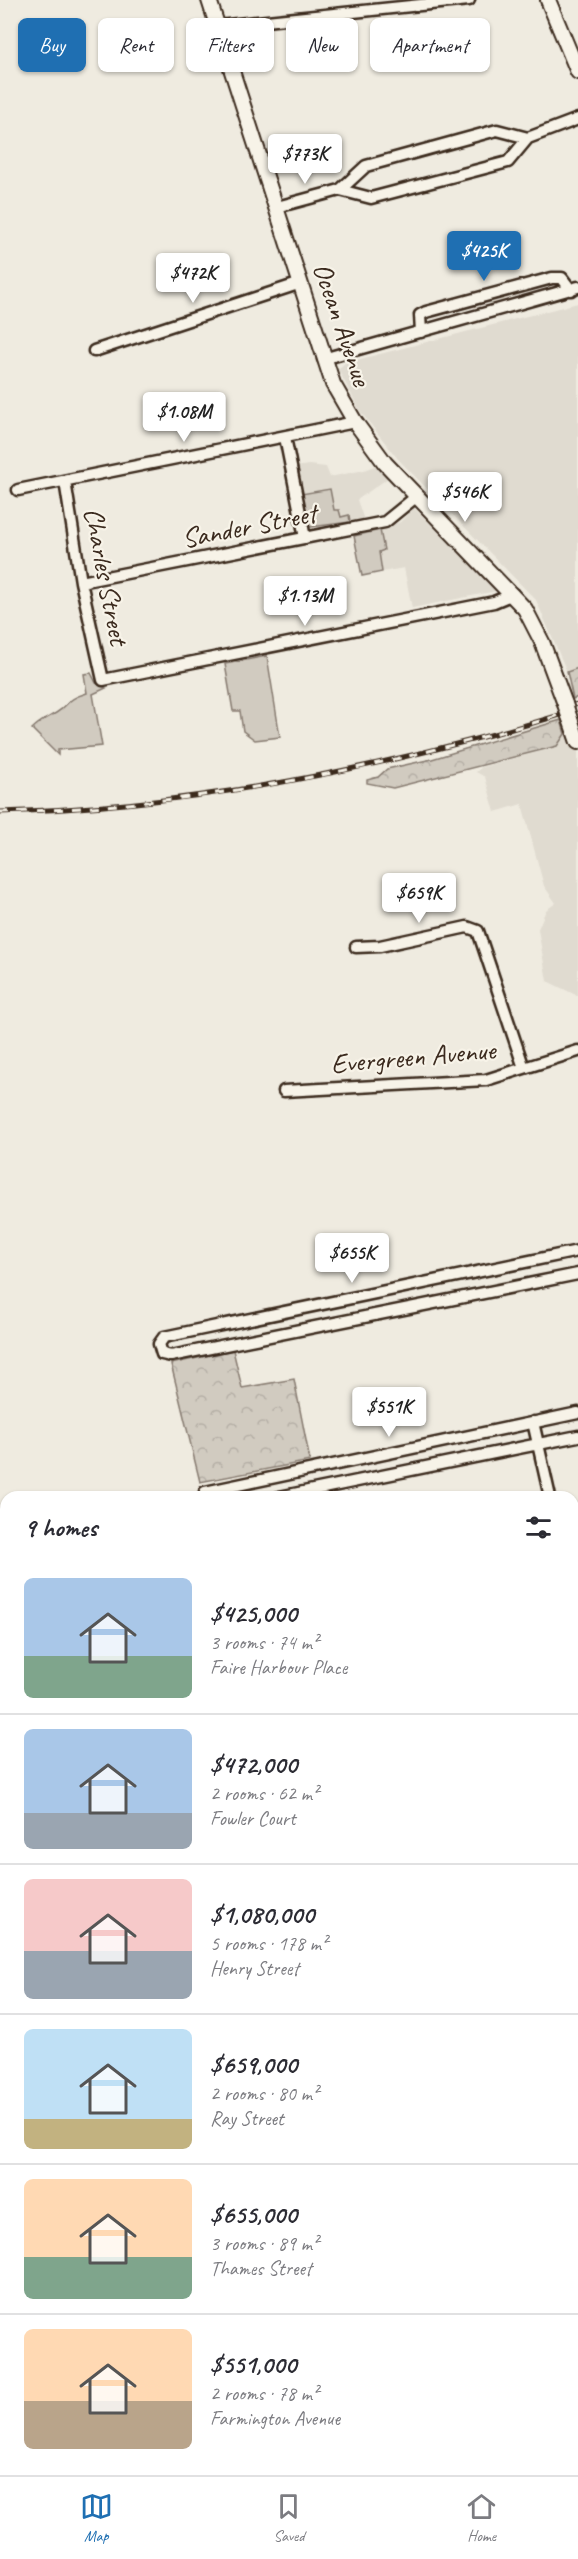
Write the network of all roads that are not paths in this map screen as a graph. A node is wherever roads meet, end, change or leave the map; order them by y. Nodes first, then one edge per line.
1 (209, 0) edge
2 (469, 0) edge
3 (548, 0) edge
4 (215, 18) edge
5 (274, 20) edge
6 (233, 72) edge
7 (578, 72) edge
8 (578, 119) edge
9 (528, 138) junction
10 (340, 190) junction
11 (277, 207) junction
12 (301, 283) junction
13 (574, 288) edge
14 (421, 332) junction
15 (94, 351) dead end
16 (324, 359) junction
17 (355, 422) junction
18 (285, 437) junction
19 (65, 481) junction
20 (18, 490) dead end
21 (417, 496) junction
22 (305, 538) junction
23 (81, 582) junction
24 (513, 594) junction
25 (578, 742) edge
26 (356, 947) dead end
27 (578, 1052) edge
28 (524, 1068) junction
29 (284, 1091) dead end
30 (578, 1251) edge
31 (525, 1262) junction
32 (578, 1274) edge
33 (529, 1284) junction
34 (332, 1303) junction
35 (337, 1323) junction
36 (578, 1413) edge
37 (533, 1422) junction
38 (578, 1436) edge
39 (538, 1444) junction
40 (220, 1491) edge
41 (308, 1491) edge
42 (549, 1491) edge

1 - 4 main road, Ocean Avenue
2 - 5 street
3 - 7 main road
6 - 11 main road, Ocean Avenue
8 - 9 street
9 - 10 street
9 - 10 street
10 - 11 street
11 - 12 main road, Ocean Avenue
12 - 15 street
12 - 16 main road, Ocean Avenue
13 - 14 street
13 - 14 street
14 - 16 street
16 - 17 main road, Ocean Avenue
17 - 18 street
17 - 21 main road, Ocean Avenue
18 - 19 street
18 - 22 street
19 - 20 street
19 - 23 street, Charles Street
21 - 22 street, Sander Street
21 - 24 main road, Ocean Avenue
22 - 23 street, Sander Street
23 - 24 street, Charles Street
24 - 25 main road, Ocean Avenue
26 - 28 street
27 - 28 street, Evergreen Avenue
28 - 29 street, Evergreen Avenue
30 - 31 street
31 - 33 street
31 - 34 street
32 - 33 street
33 - 35 street
34 - 35 street
34 - 35 street
36 - 37 street
37 - 39 street
37 - 40 street
38 - 39 street
39 - 41 street
39 - 42 street

